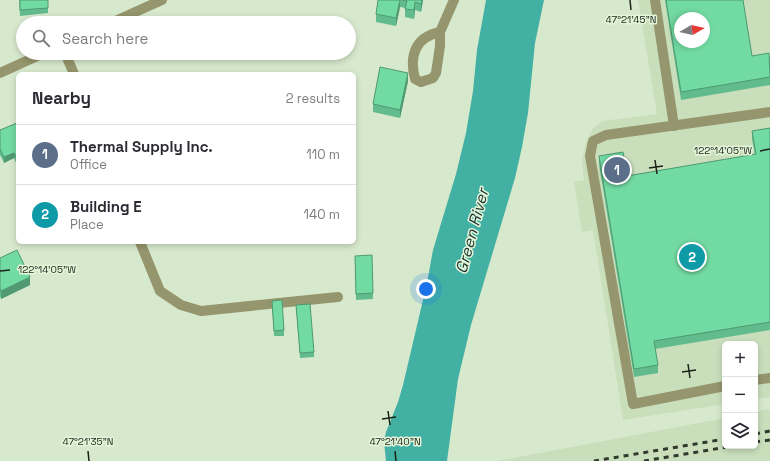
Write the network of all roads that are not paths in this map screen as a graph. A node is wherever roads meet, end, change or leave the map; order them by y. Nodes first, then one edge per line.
1 (162, 0) edge
2 (454, 0) edge
3 (655, 0) edge
4 (127, 16) edge
5 (440, 32) junction
6 (29, 60) edge
7 (68, 60) edge
8 (73, 72) edge
9 (0, 73) edge
10 (770, 112) edge
11 (674, 126) junction
12 (141, 244) edge
13 (338, 297) dead end
14 (770, 378) edge
15 (758, 380) edge
16 (722, 387) edge

1 - 4 street
2 - 5 street
3 - 11 street
5 - 5 street
6 - 9 street
7 - 8 street
10 - 11 street
11 - 16 street
12 - 13 street
14 - 15 street

